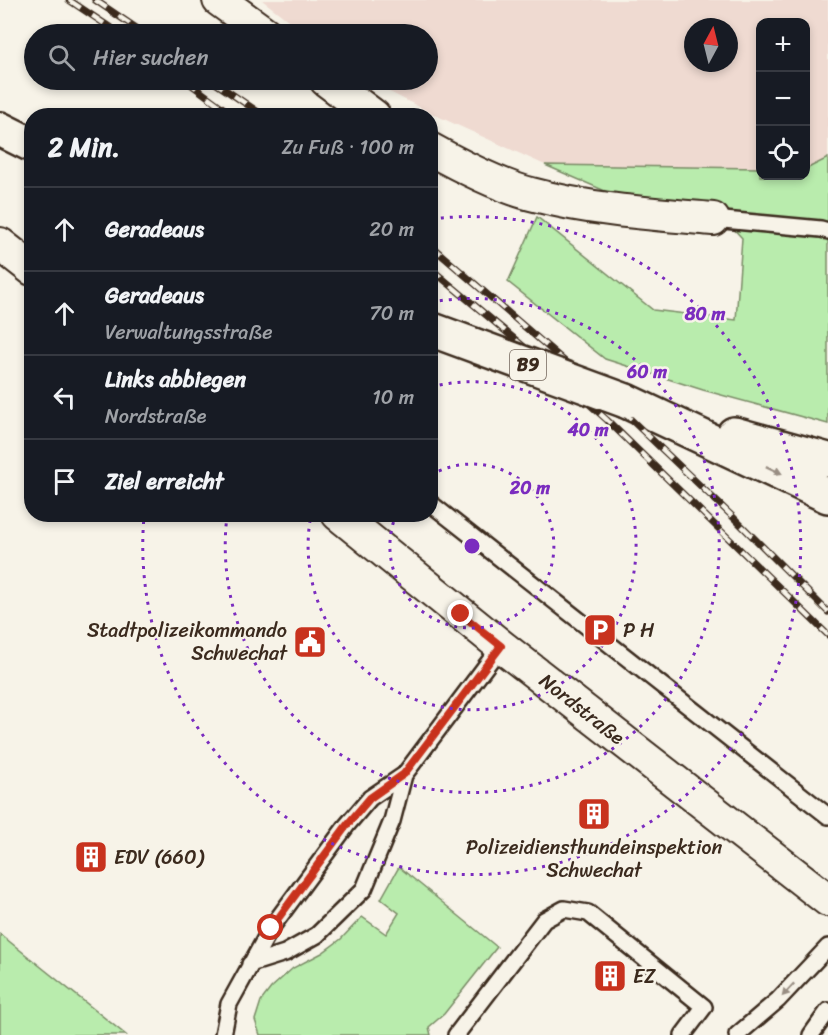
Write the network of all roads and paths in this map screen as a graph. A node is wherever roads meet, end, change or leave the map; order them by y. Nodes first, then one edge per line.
1 (219, 0) edge
2 (252, 24) edge
3 (339, 90) edge
4 (363, 108) edge
5 (0, 129) edge
6 (24, 141) edge
7 (438, 154) edge
8 (713, 219) joint
9 (828, 231) edge
10 (0, 244) edge
11 (24, 263) edge
12 (438, 332) edge
13 (626, 401) junction
14 (828, 460) edge
15 (825, 494) edge
16 (438, 509) edge
17 (348, 522) edge
18 (501, 646) junction
19 (404, 774) junction
20 (828, 816) edge
21 (828, 900) edge
22 (828, 947) edge
23 (250, 964) junction
24 (828, 1011) edge
25 (223, 1035) edge
26 (456, 1035) edge
27 (683, 1035) edge
28 (737, 1035) edge
29 (811, 1035) edge

1 - 2 street
3 - 4 street
5 - 6 main road
7 - 8 street
8 - 9 lane
10 - 11 street
12 - 13 main road, B9, bridge
13 - 14 main road, B9
13 -> 15 main road
16 - 20 lane
17 - 18 street, Nordstraße
18 - 19 lane
18 - 21 street, Nordstraße
19 - 23 lane
19 - 23 lane
22 -> 28 lane
23 - 25 lane
24 - 29 lane
26 - 27 lane

